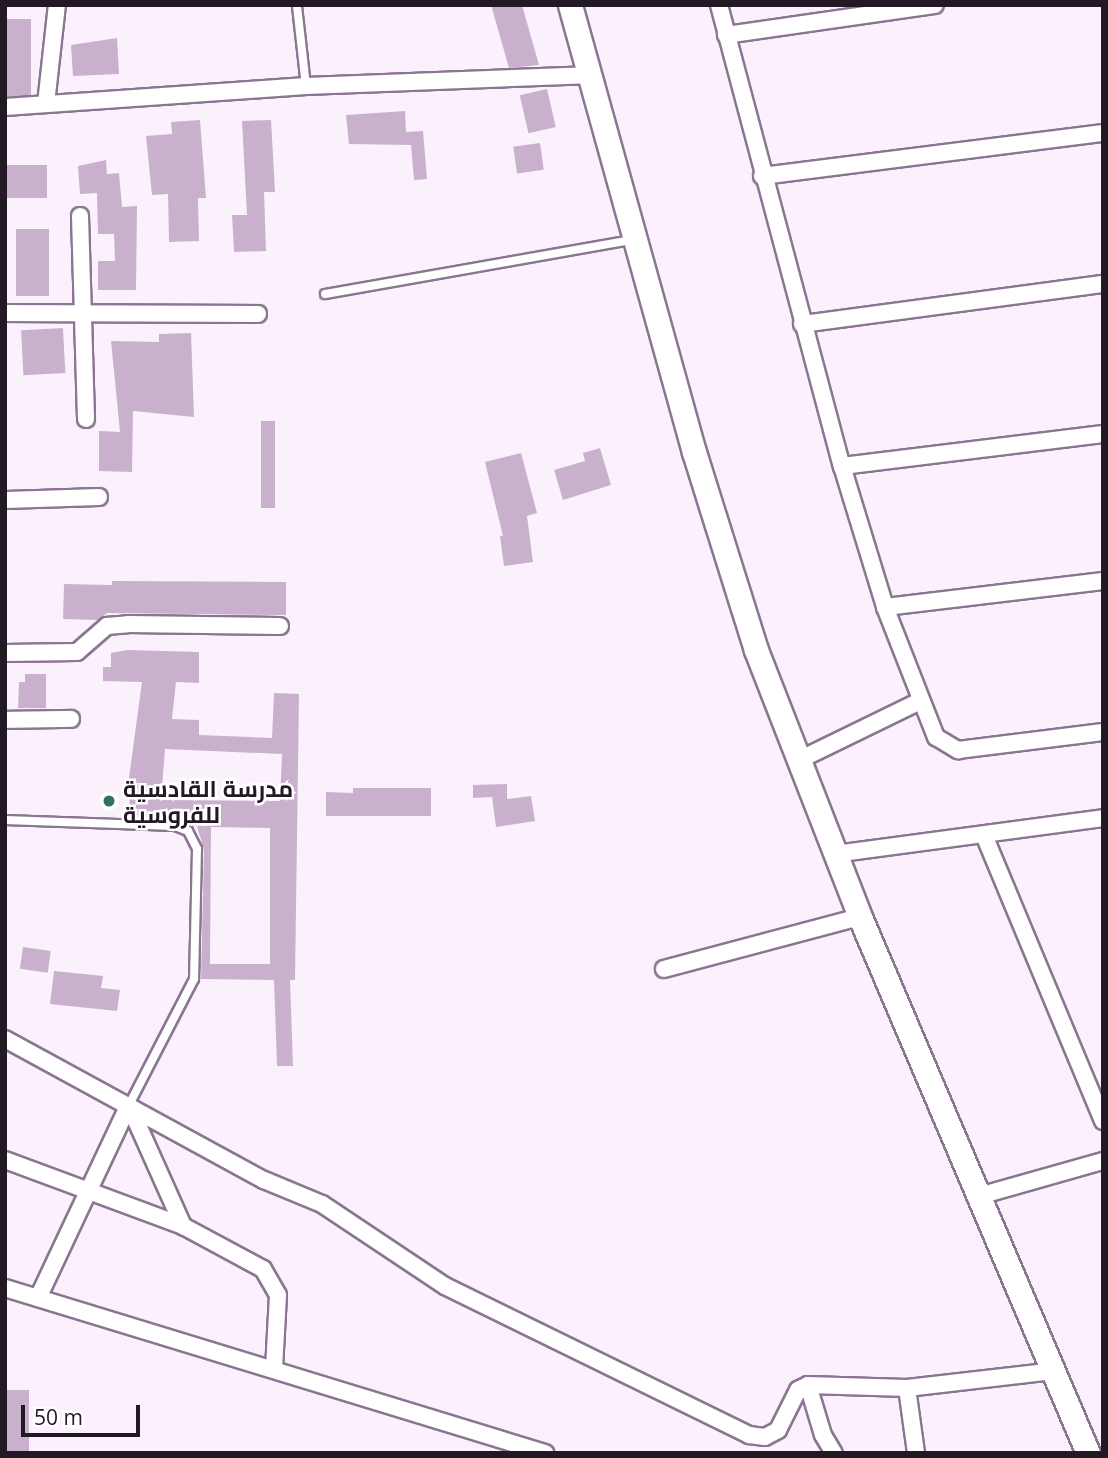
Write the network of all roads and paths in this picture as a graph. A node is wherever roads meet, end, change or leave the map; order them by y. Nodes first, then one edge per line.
1 (57, 5) edge
2 (570, 5) edge
3 (719, 5) edge
4 (935, 5) edge
5 (297, 6) edge
6 (866, 10) edge
7 (726, 35) junction
8 (587, 75) junction
9 (306, 86) junction
10 (46, 104) junction
11 (5, 107) edge
12 (1103, 133) edge
13 (762, 176) junction
14 (80, 216) dead end
15 (635, 240) junction
16 (1103, 284) edge
17 (325, 295) dead end
18 (86, 310) junction
19 (5, 313) edge
20 (258, 314) dead end
21 (803, 324) junction
22 (86, 419) dead end
23 (1103, 434) edge
24 (842, 466) junction
25 (99, 497) dead end
26 (5, 500) edge
27 (1103, 581) edge
28 (885, 607) junction
29 (280, 626) dead end
30 (5, 653) edge
31 (920, 701) junction
32 (72, 719) dead end
33 (5, 720) edge
34 (1103, 732) edge
35 (797, 761) junction
36 (1103, 818) edge
37 (5, 820) edge
38 (984, 835) junction
39 (834, 854) junction
40 (860, 917) junction
41 (664, 969) dead end
42 (5, 1039) edge
43 (129, 1105) junction
44 (1103, 1121) edge
45 (5, 1160) edge
46 (1103, 1161) edge
47 (89, 1191) junction
48 (979, 1196) junction
49 (183, 1226) junction
50 (5, 1288) edge
51 (38, 1298) junction
52 (274, 1368) junction
53 (1053, 1371) junction
54 (808, 1385) junction
55 (906, 1388) junction
56 (545, 1453) edge
57 (834, 1453) edge
58 (916, 1453) edge
59 (1088, 1453) edge

1 - 10 street
2 - 8 street
3 - 7 street
4 - 6 street
5 - 9 lane
6 - 7 street
7 - 13 street
8 - 9 street
8 - 15 street
9 - 10 street
10 - 11 street
12 - 13 street
13 - 21 street
14 - 18 street
15 - 17 lane
15 - 35 street
16 - 21 street
18 - 19 street
18 - 20 street
18 - 22 street
21 - 24 street
23 - 24 street
24 - 28 street
25 - 26 street
27 - 28 street
28 - 31 street
29 - 30 street
31 - 34 street
31 - 35 street
32 - 33 street
35 - 39 street
36 - 38 street
37 - 43 lane
38 - 39 street
38 - 44 street
39 - 40 street
40 - 41 street
40 - 48 street
42 - 43 street
43 - 47 street
43 - 49 street
43 - 54 street
45 - 47 street
46 - 48 street
47 - 49 street
47 - 51 street
48 - 53 street
49 - 52 street
50 - 51 street
51 - 52 street
52 - 56 street
53 - 55 street
53 - 59 street
54 - 55 street
54 - 57 street
55 - 58 street

